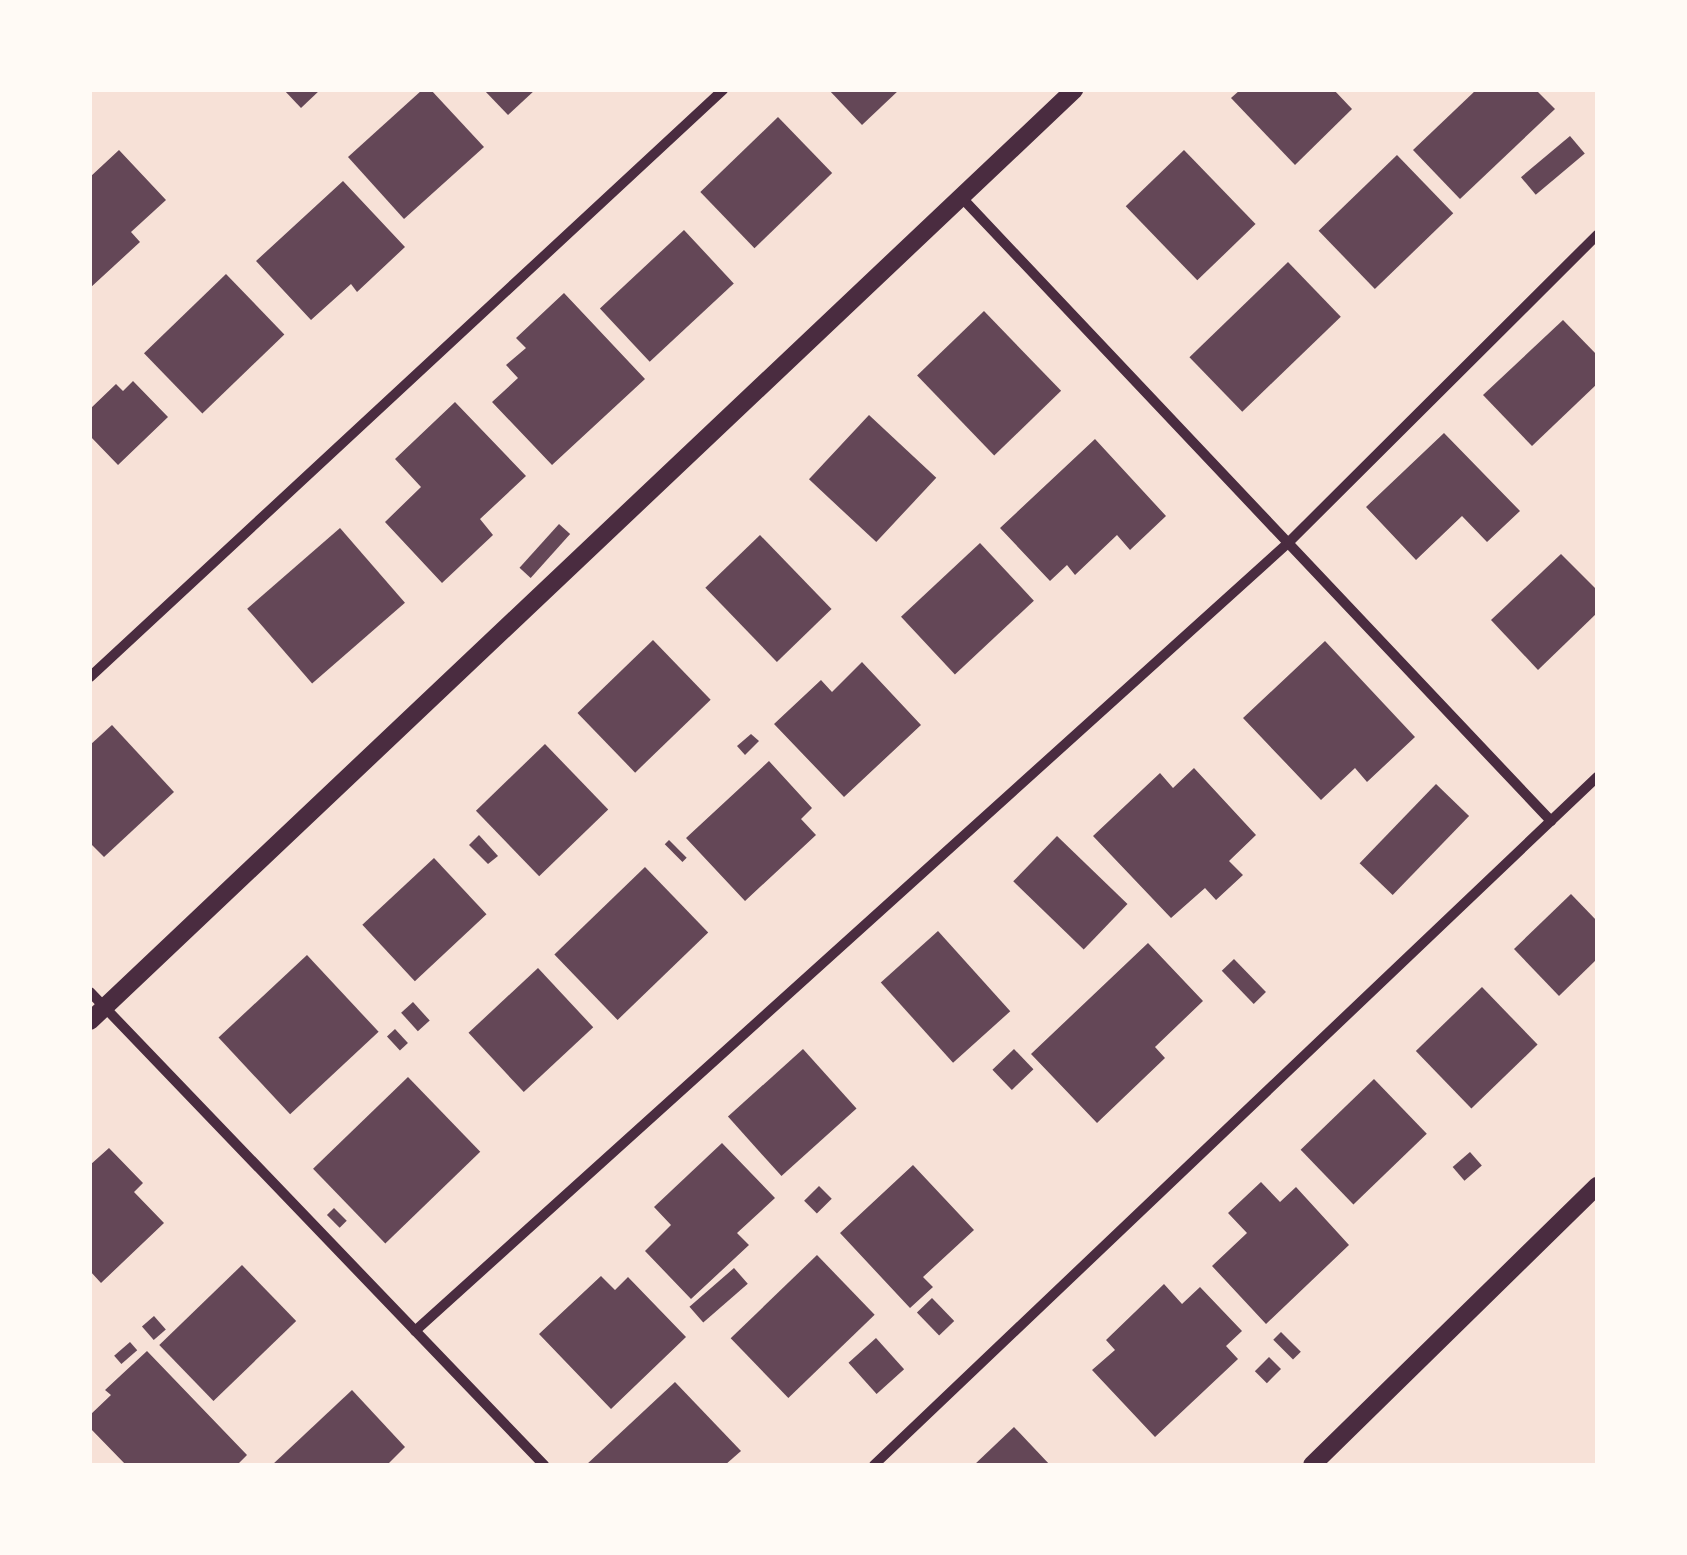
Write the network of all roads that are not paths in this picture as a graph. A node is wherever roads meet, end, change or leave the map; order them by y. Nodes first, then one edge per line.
1 (723, 90) edge
2 (1074, 90) edge
3 (963, 199) junction
4 (1597, 235) edge
5 (1289, 542) junction
6 (90, 677) edge
7 (1597, 777) edge
8 (1551, 821) junction
9 (90, 992) edge
10 (105, 1007) junction
11 (90, 1021) edge
12 (1597, 1186) edge
13 (415, 1331) junction
14 (544, 1465) edge
15 (874, 1465) edge
16 (1312, 1465) edge

1 - 6 street
2 - 3 street
3 - 5 street
3 - 10 street
4 - 5 street
5 - 8 street
5 - 13 street
7 - 8 street
8 - 15 street
9 - 10 street
10 - 11 street
10 - 13 street
12 - 16 street
13 - 14 street

